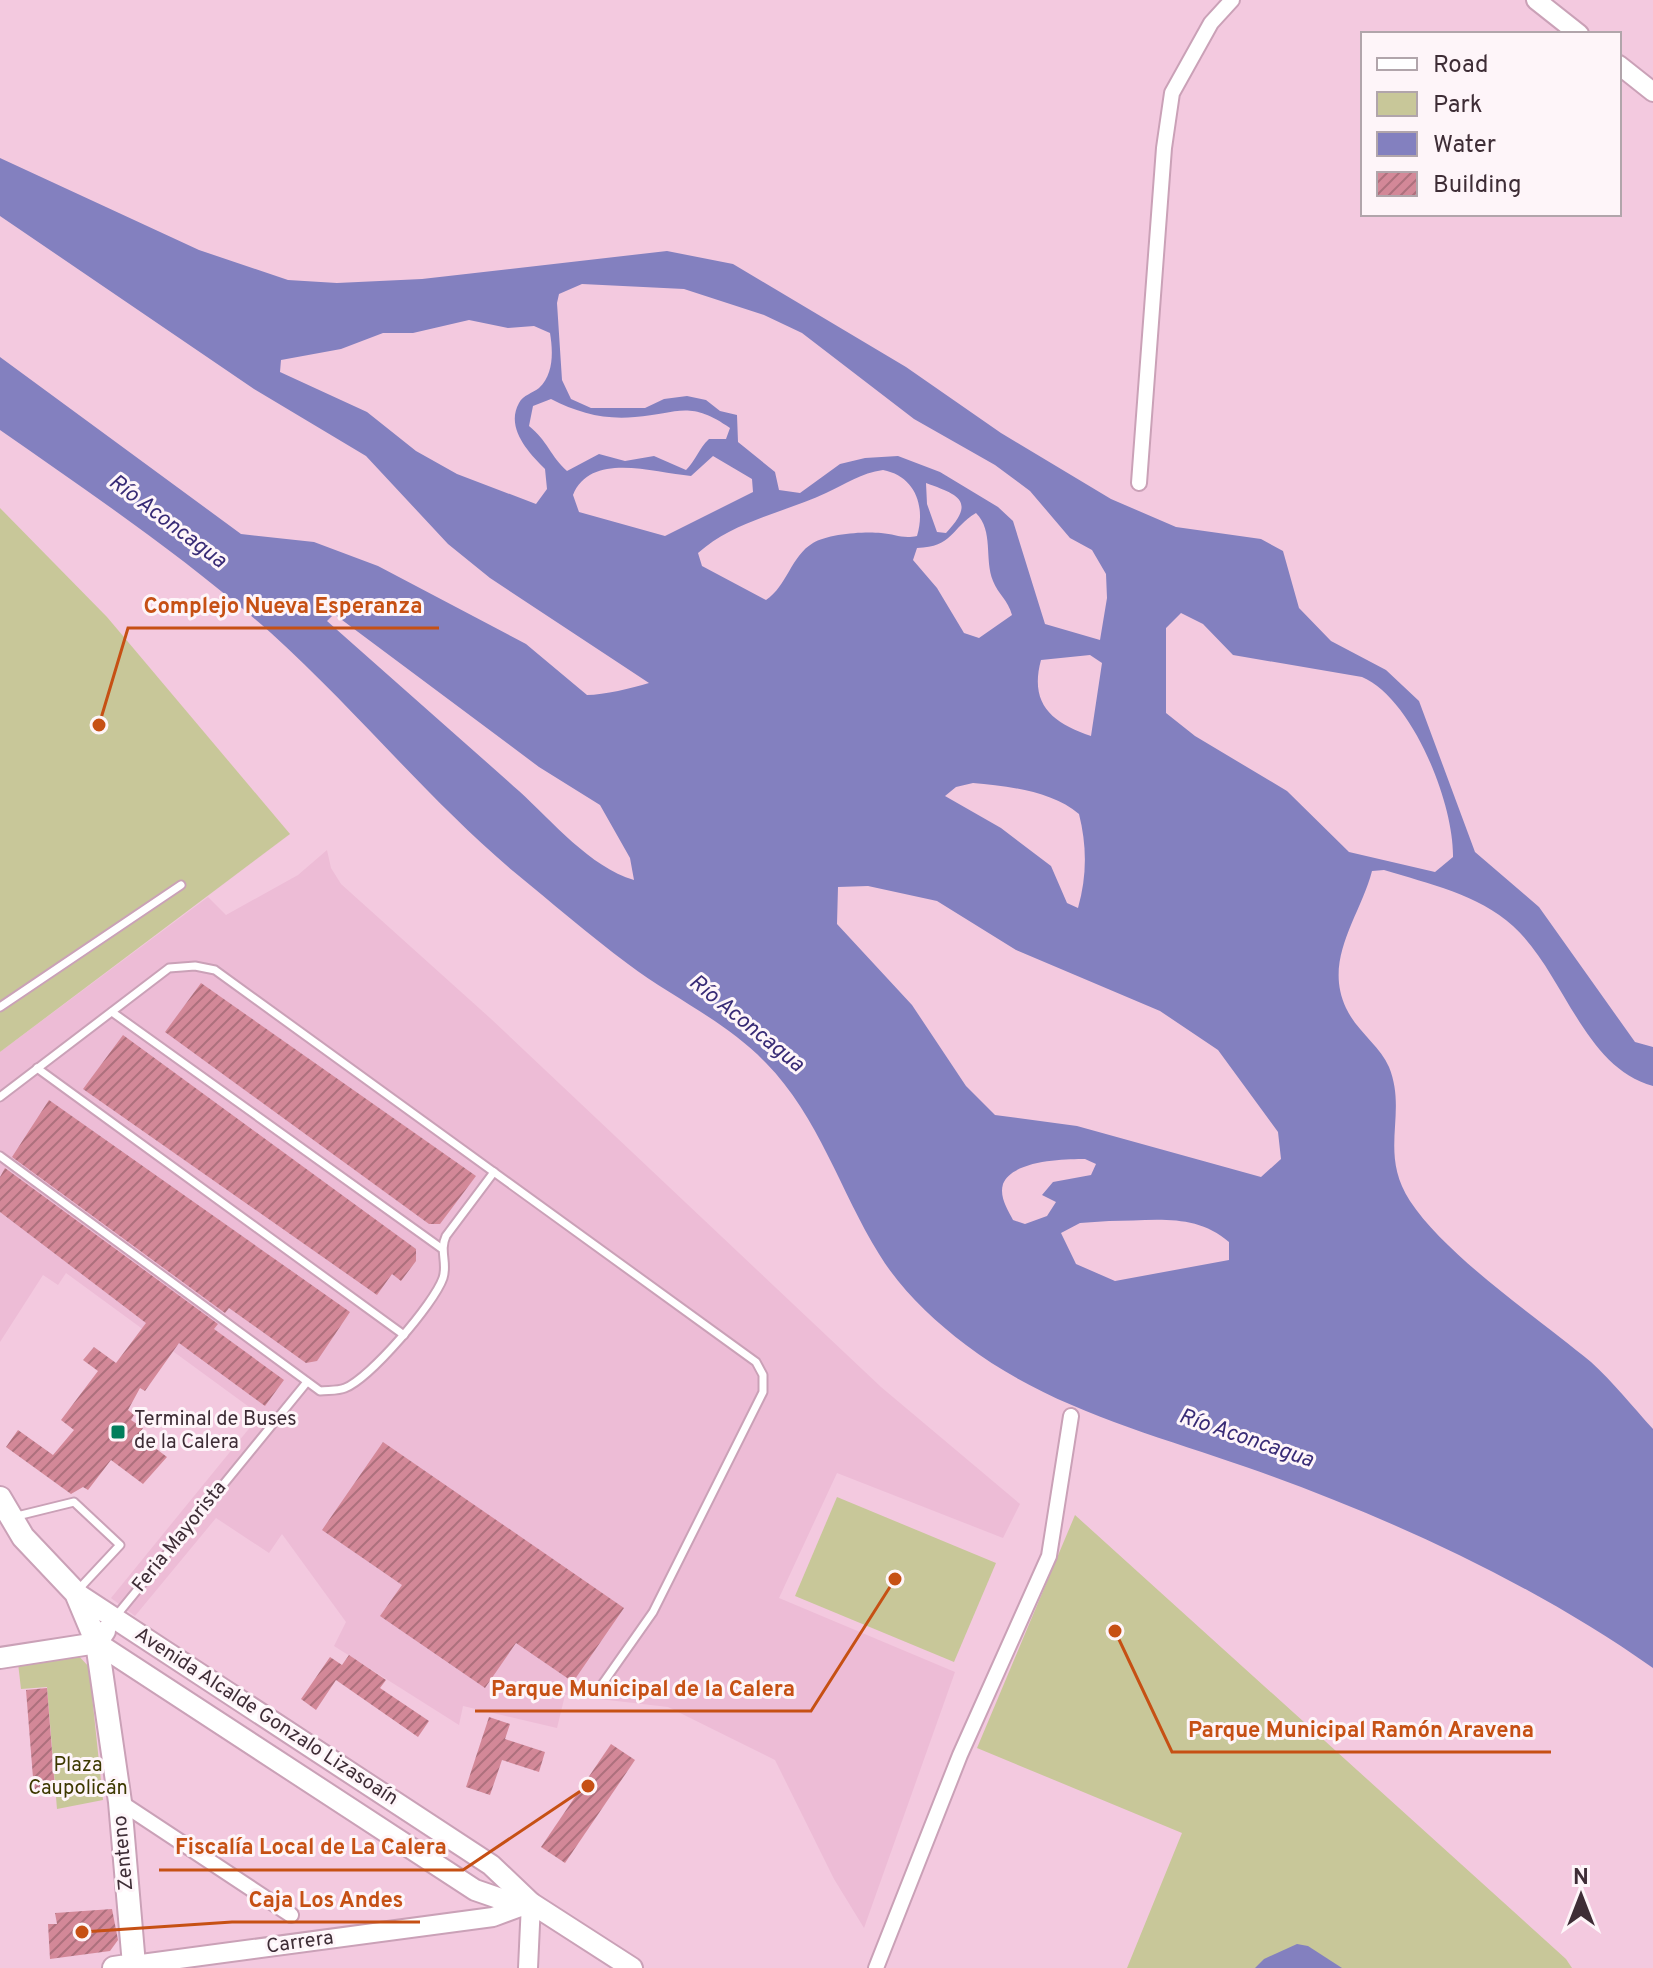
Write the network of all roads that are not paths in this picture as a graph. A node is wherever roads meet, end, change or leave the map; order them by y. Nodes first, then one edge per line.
1 (1232, 0) edge
2 (1536, 0) edge
3 (1576, 32) edge
4 (1621, 67) edge
5 (1653, 92) edge
6 (1139, 483) dead end
7 (181, 885) dead end
8 (0, 1007) edge
9 (112, 1012) junction
10 (37, 1068) junction
11 (0, 1097) edge
12 (0, 1156) edge
13 (494, 1172) junction
14 (441, 1248) junction
15 (404, 1335) junction
16 (307, 1382) junction
17 (1071, 1416) dead end
18 (0, 1498) edge
19 (11, 1518) junction
20 (76, 1593) junction
21 (114, 1617) junction
22 (97, 1643) junction
23 (0, 1658) edge
24 (601, 1686) dead end
25 (120, 1802) junction
26 (531, 1903) junction
27 (291, 1915) dead end
28 (127, 1967) edge
29 (528, 1968) edge
30 (632, 1968) edge
31 (876, 1968) edge

1 - 6 street
2 - 3 street
4 - 5 street
7 - 8 lane
9 - 10 lane
9 - 13 lane
9 - 14 lane
10 - 11 lane
10 - 15 lane
12 - 16 lane
13 - 14 lane
13 - 24 lane
14 - 15 lane
15 - 16 lane
16 - 21 lane, Feria Mayorista
17 - 31 street
18 - 19 main road, Avenida Alcalde Gonzalo Lizasoaín
19 - 20 main road, Avenida Alcalde Gonzalo Lizasoaín
19 - 20 lane
20 - 21 main road, Avenida Alcalde Gonzalo Lizasoaín
20 - 22 main road, Avenida Alcalde Gonzalo Lizasoaín
21 - 22 main road
21 - 26 main road, Avenida Alcalde Gonzalo Lizasoaín
22 - 23 main road
22 - 25 main road, Zenteno
22 - 26 main road, Avenida Alcalde Gonzalo Lizasoaín
25 - 27 street
25 - 28 main road, Zenteno
26 - 28 street, Carrera
26 - 29 street
26 - 30 main road, Avenida Alcalde Gonzalo Lizasoaín

